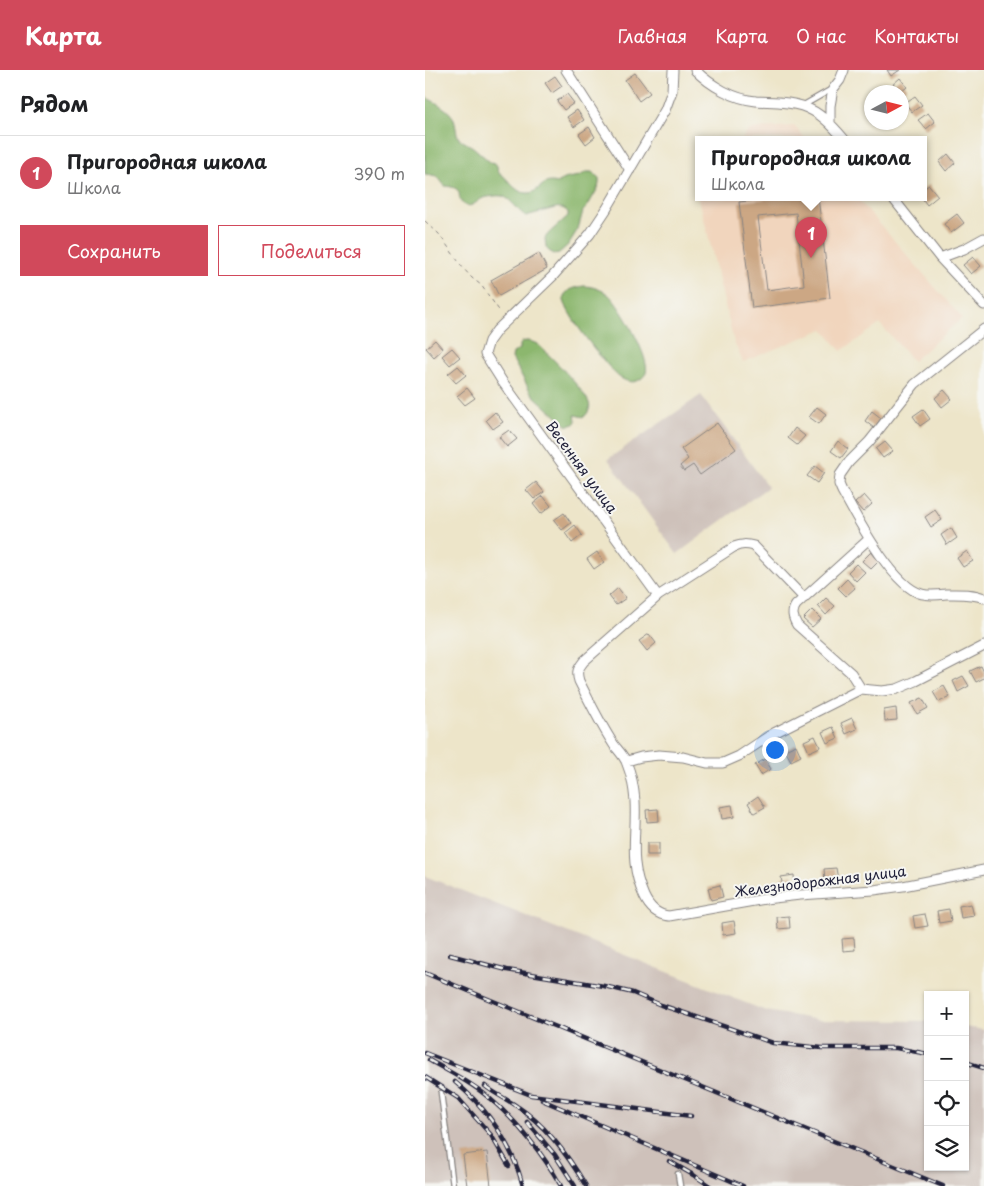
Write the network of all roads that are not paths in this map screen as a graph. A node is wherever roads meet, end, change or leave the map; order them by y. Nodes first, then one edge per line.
1 (565, 70) edge
2 (673, 70) edge
3 (695, 70) edge
4 (843, 70) edge
5 (833, 88) junction
6 (802, 106) junction
7 (830, 123) junction
8 (841, 136) edge
9 (630, 170) junction
10 (894, 201) edge
11 (984, 238) edge
12 (940, 258) junction
13 (984, 305) edge
14 (984, 329) edge
15 (869, 539) junction
16 (658, 596) junction
17 (804, 598) junction
18 (984, 598) edge
19 (984, 646) edge
20 (861, 689) junction
21 (627, 761) junction
22 (984, 870) edge
23 (441, 1093) dead end
24 (678, 1174) dead end
25 (453, 1186) edge
26 (680, 1186) edge

1 - 9 street
2 - 9 street
3 - 6 street
4 - 5 street
5 - 6 lane
5 - 7 street
6 - 7 street
7 - 8 street
9 - 16 street, Весенняя улица
10 - 12 street
11 - 12 street
12 - 13 street
14 - 15 street
15 - 17 street
15 - 18 street
16 - 17 street
16 - 21 street
17 - 20 street
19 - 20 street
20 - 21 street
21 - 22 street, Железнодорожная улица
23 - 25 lane
24 - 26 lane

